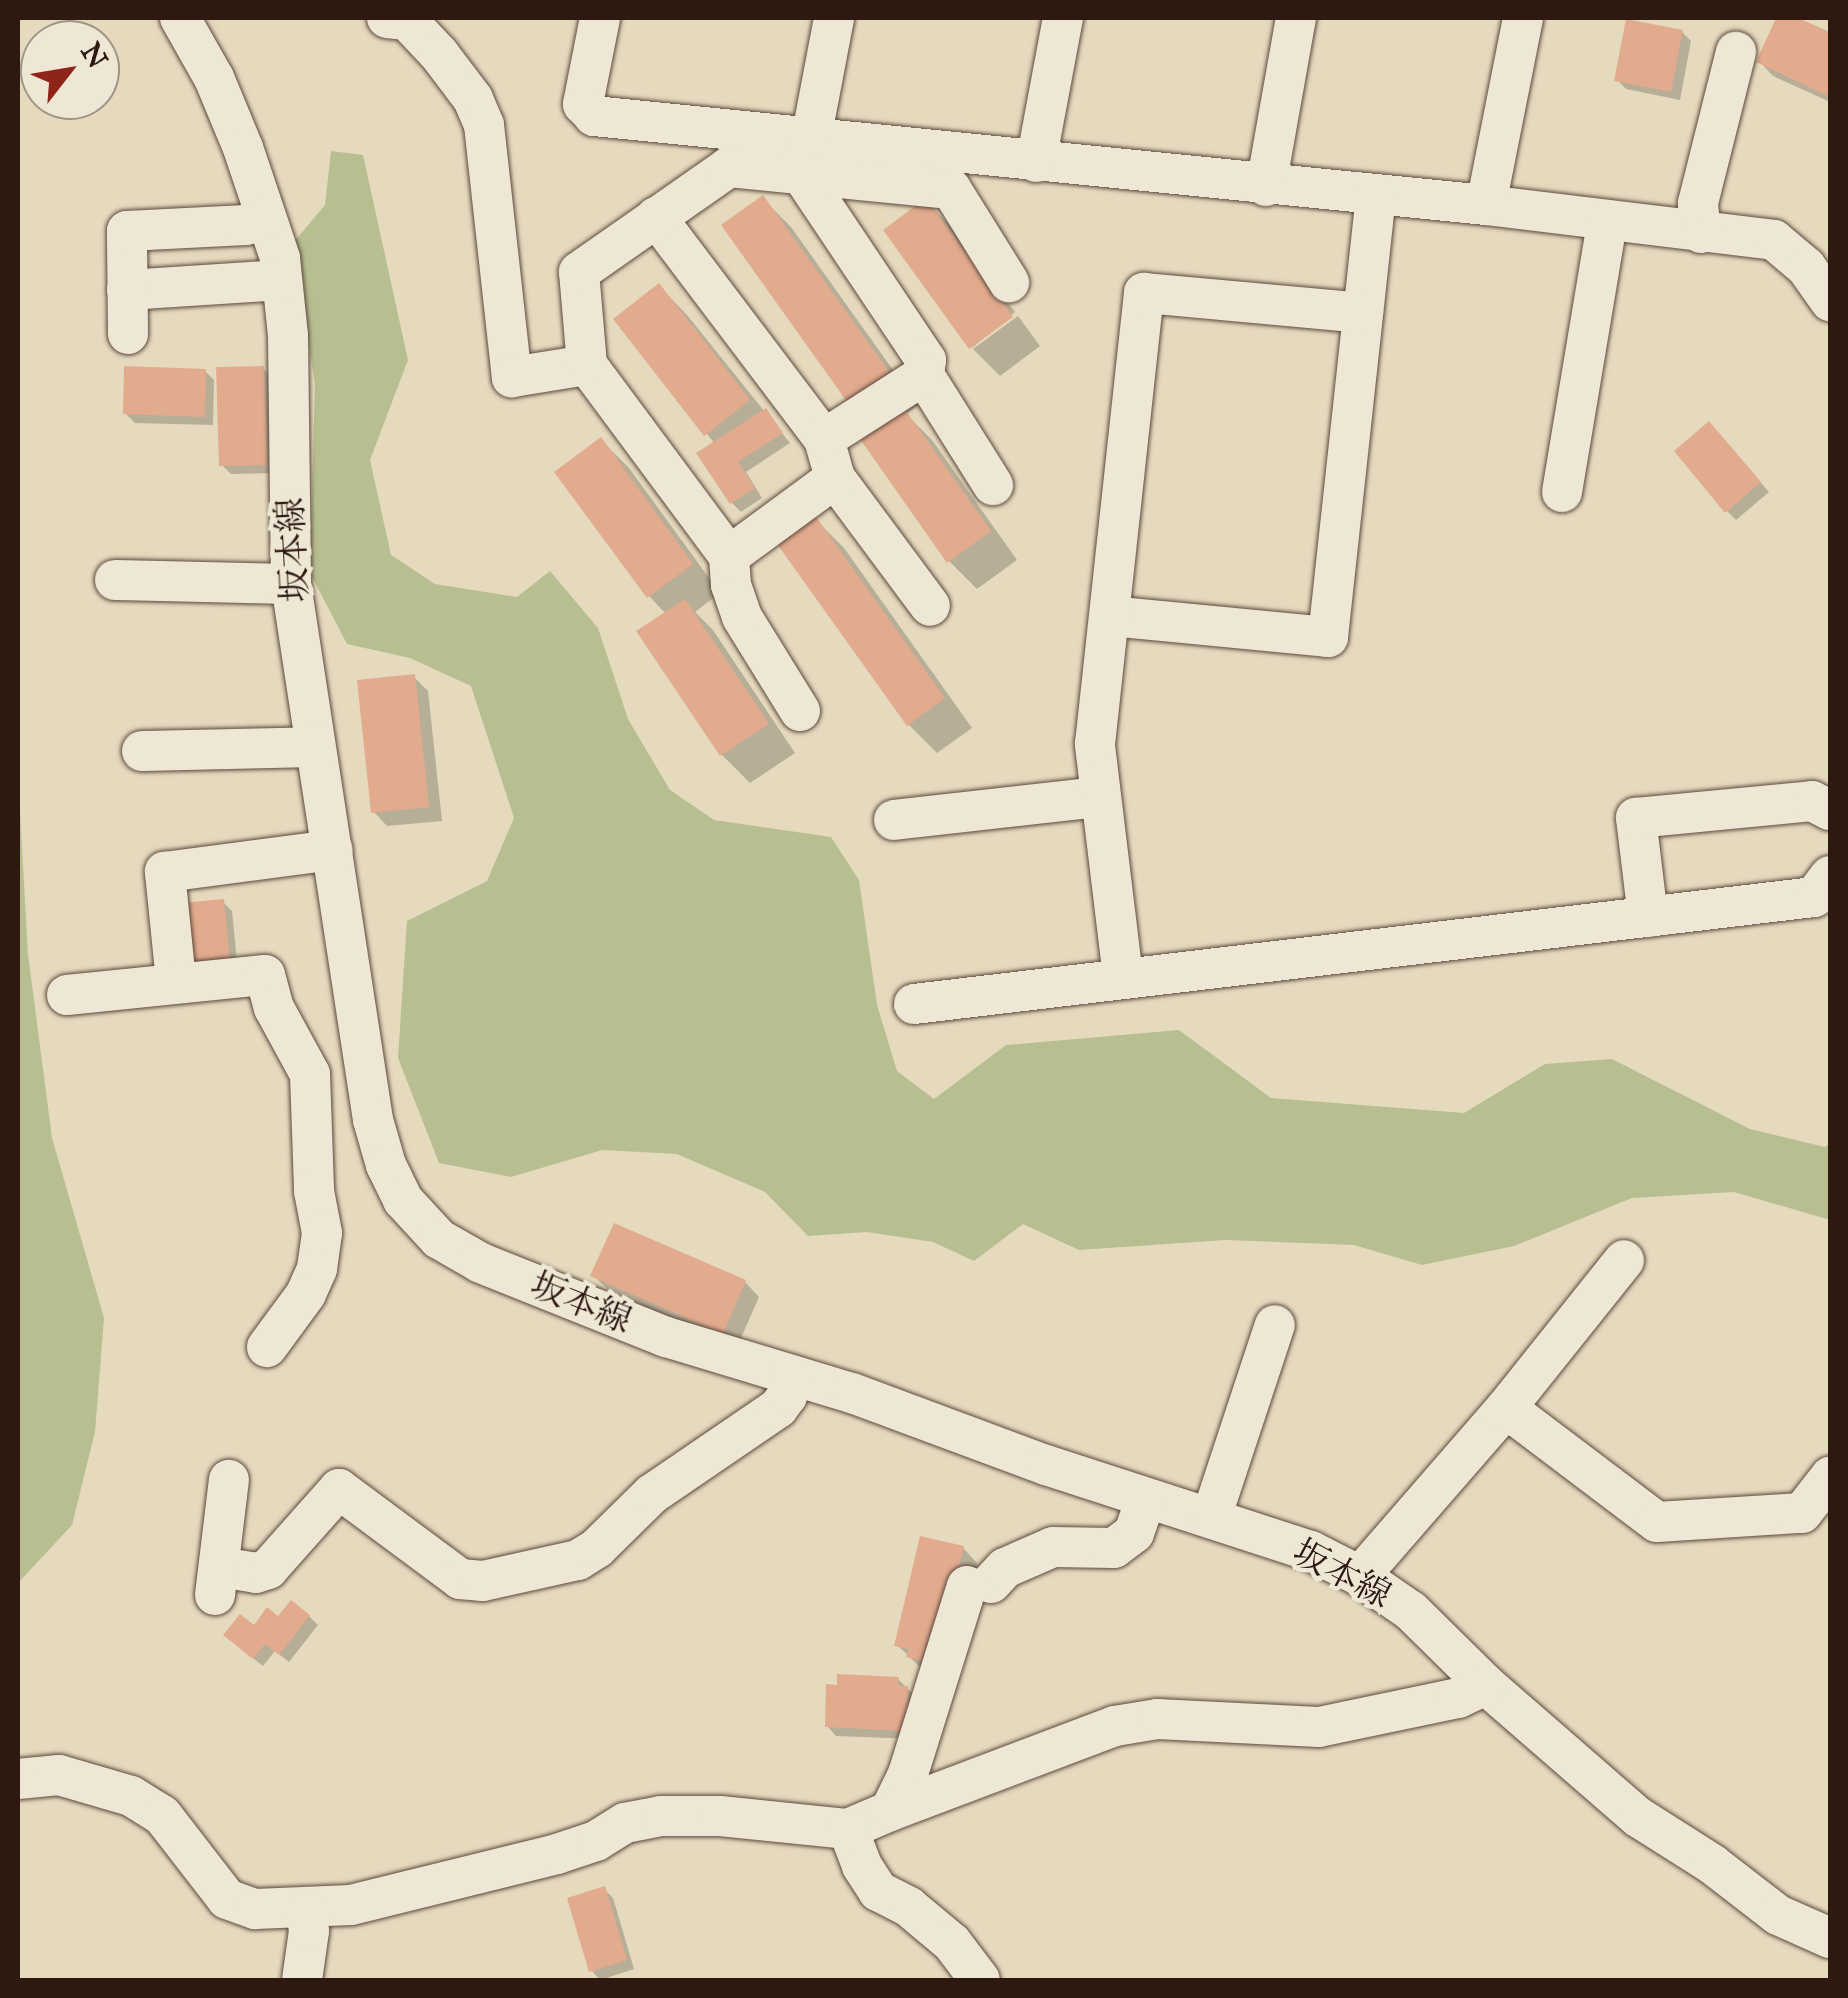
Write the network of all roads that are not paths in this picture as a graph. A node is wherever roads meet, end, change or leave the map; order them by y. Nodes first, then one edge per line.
1 (180, 18) edge
2 (388, 18) edge
3 (600, 18) edge
4 (834, 18) edge
5 (1063, 18) edge
6 (1296, 18) edge
7 (1522, 18) edge
8 (1736, 52) dead end
9 (806, 157) junction
10 (1036, 162) junction
11 (1266, 186) junction
12 (1376, 197) junction
13 (1486, 205) junction
14 (656, 217) junction
15 (266, 218) junction
16 (1607, 223) junction
17 (1700, 234) junction
18 (282, 280) junction
19 (1008, 282) dead end
20 (127, 290) junction
21 (1830, 300) edge
22 (1363, 313) junction
23 (128, 334) dead end
24 (586, 366) junction
25 (924, 374) junction
26 (824, 440) junction
27 (834, 478) junction
28 (993, 485) dead end
29 (1562, 492) dead end
30 (730, 556) junction
31 (115, 580) dead end
32 (290, 584) junction
33 (930, 606) dead end
34 (1110, 616) junction
35 (800, 712) dead end
36 (315, 747) junction
37 (142, 751) dead end
38 (1100, 797) junction
39 (1830, 810) edge
40 (894, 820) dead end
41 (333, 850) junction
42 (1830, 876) edge
43 (1648, 917) junction
44 (1123, 977) junction
45 (176, 981) junction
46 (68, 995) dead end
47 (914, 1004) dead end
48 (1624, 1260) dead end
49 (1275, 1325) dead end
50 (267, 1347) dead end
51 (791, 1376) junction
52 (1506, 1408) junction
53 (1830, 1477) edge
54 (229, 1480) dead end
55 (1146, 1499) junction
56 (1212, 1518) junction
57 (1360, 1576) junction
58 (1486, 1685) junction
59 (18, 1779) edge
60 (890, 1810) junction
61 (848, 1829) junction
62 (306, 1908) junction
63 (1830, 1938) edge
64 (302, 1980) edge
65 (980, 1980) edge

1 - 15 street, 坂本線
2 - 24 street
3 - 9 street
4 - 9 street
5 - 10 street
6 - 11 street
7 - 13 street
8 - 17 street
9 - 10 street
9 - 14 street
9 - 19 street
9 - 25 street
10 - 11 street
11 - 12 street
12 - 13 street
12 - 22 street
13 - 16 street
14 - 24 street
14 - 26 street
15 - 18 street, 坂本線
15 - 20 street
16 - 17 street
16 - 29 street
17 - 21 street
18 - 20 street
18 - 32 street, 坂本線
20 - 23 street
22 - 34 street
22 - 34 street
24 - 30 street
25 - 26 street
25 - 28 street
26 - 27 street
27 - 30 street
27 - 33 street
30 - 35 street
31 - 32 street
32 - 36 street, 坂本線
34 - 38 street
36 - 37 street
36 - 41 street, 坂本線
38 - 40 street
38 - 44 street
39 - 43 street
41 - 45 street
41 - 51 street, 坂本線
42 - 43 street
43 - 44 street
44 - 47 street
45 - 46 street
45 - 50 street
48 - 52 street
49 - 56 street
51 - 54 street
51 - 55 street, 坂本線
52 - 53 street
52 - 57 street
55 - 56 street, 坂本線
55 - 60 street
56 - 57 street, 坂本線
57 - 58 street, 坂本線
58 - 60 street
58 - 63 street, 坂本線
59 - 62 street
60 - 61 street
61 - 62 street
61 - 65 street
62 - 64 street

